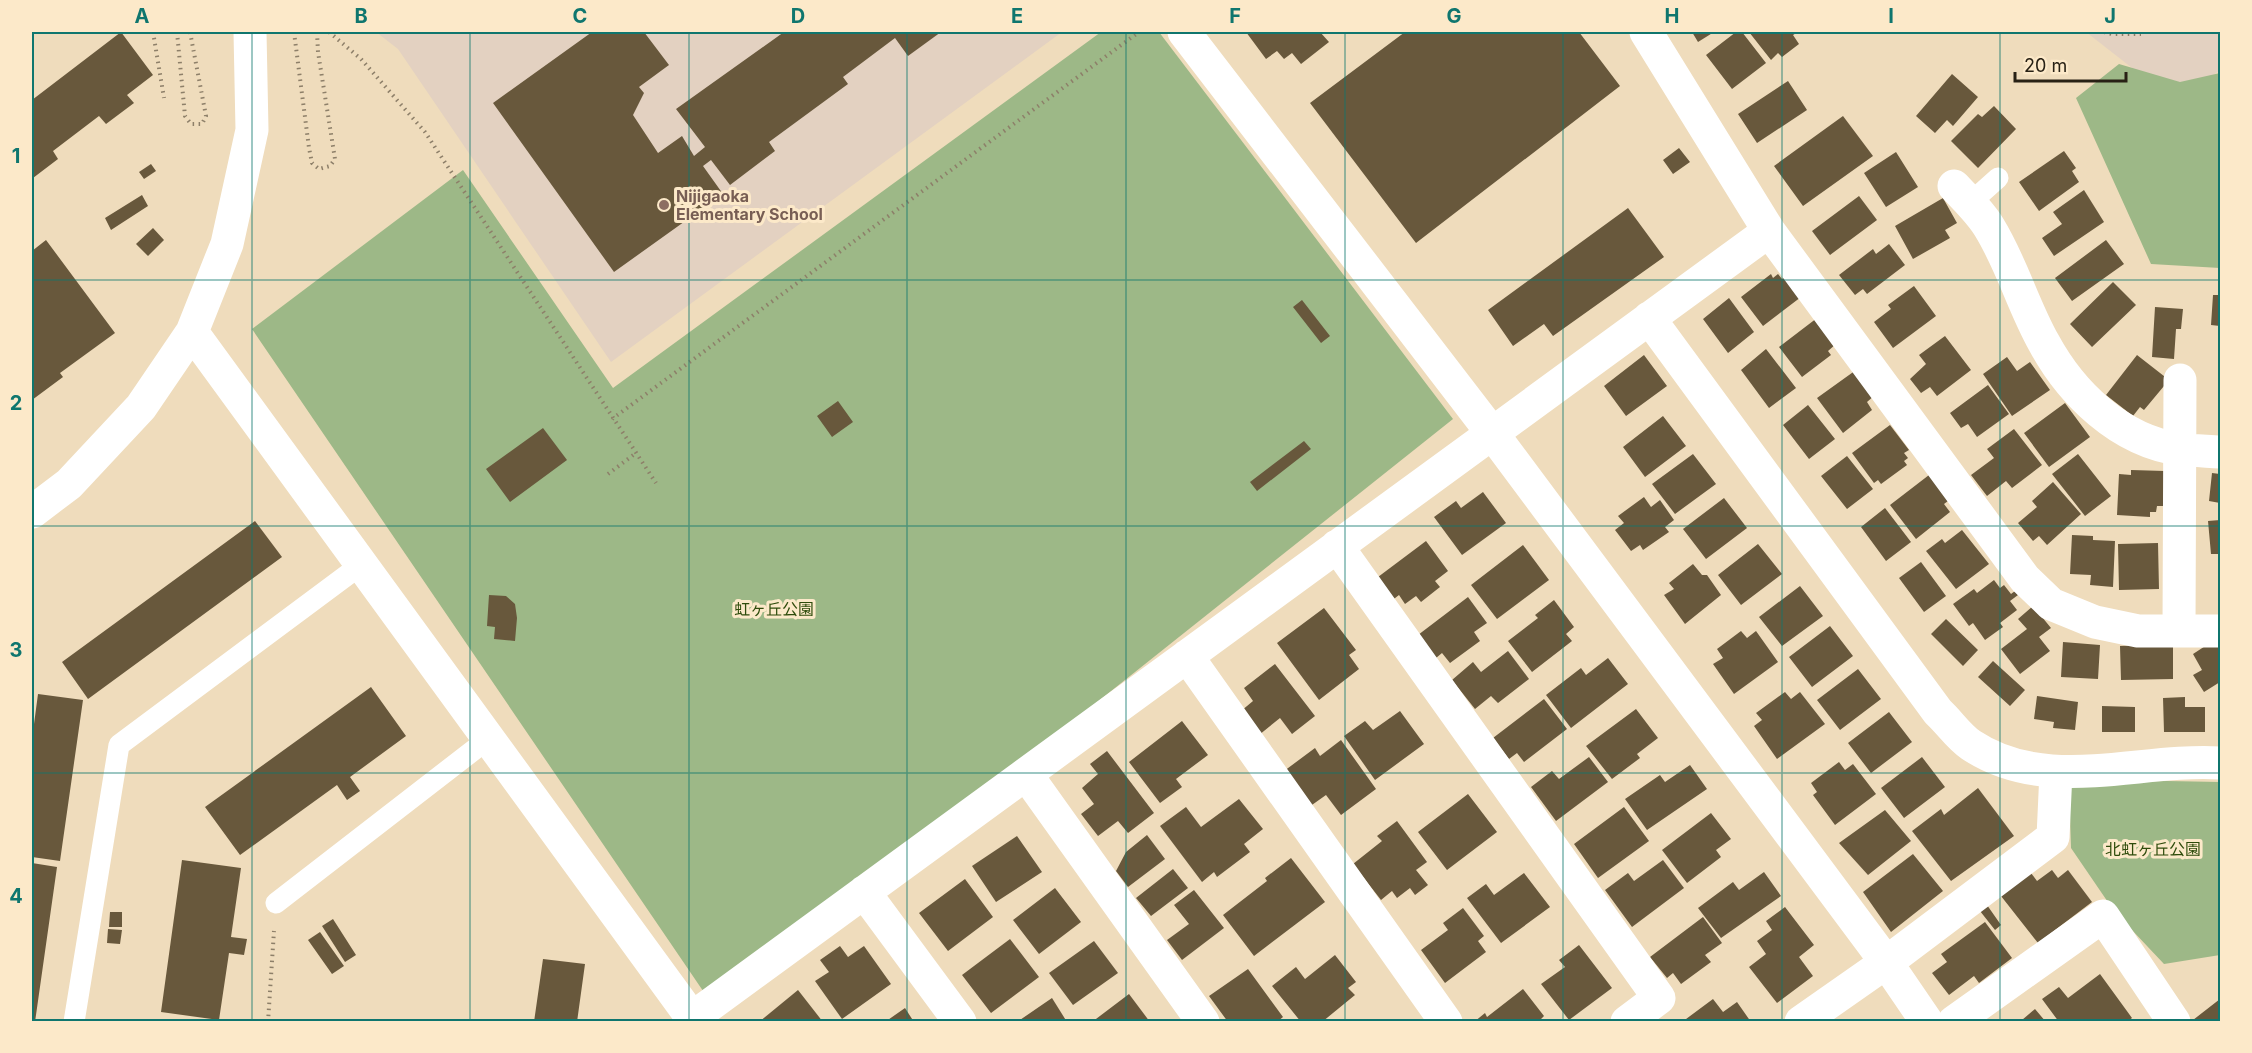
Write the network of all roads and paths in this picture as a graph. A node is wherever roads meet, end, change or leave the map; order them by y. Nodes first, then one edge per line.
1 (153, 32) edge
2 (177, 32) edge
3 (190, 32) edge
4 (250, 32) edge
5 (294, 32) edge
6 (317, 32) edge
7 (329, 32) edge
8 (1139, 32) edge
9 (1184, 32) edge
10 (1646, 32) edge
11 (2104, 32) edge
12 (2141, 34) dead end
13 (164, 98) dead end
14 (1998, 178) dead end
15 (1962, 194) joint
16 (1769, 231) junction
17 (1649, 318) junction
18 (192, 332) junction
19 (2180, 380) dead end
20 (612, 419) junction
21 (1492, 434) junction
22 (2178, 449) junction
23 (2220, 452) edge
24 (636, 453) junction
25 (608, 474) dead end
26 (656, 483) dead end
27 (32, 512) edge
28 (1337, 546) junction
29 (362, 564) junction
30 (2179, 631) junction
31 (2220, 631) edge
32 (1186, 656) junction
33 (488, 739) junction
34 (2220, 763) edge
35 (2056, 772) junction
36 (1026, 774) junction
37 (864, 892) junction
38 (276, 903) joint
39 (1886, 962) junction
40 (691, 1020) edge
41 (74, 1022) edge
42 (268, 1022) edge
43 (960, 1022) edge
44 (1203, 1022) edge
45 (1446, 1022) edge
46 (1627, 1022) edge
47 (1801, 1022) edge
48 (1927, 1022) edge
49 (1954, 1022) edge
50 (2174, 1022) edge

1 - 13 path
2 - 3 path
4 - 18 street
5 - 6 path
7 - 20 path
8 - 20 path
9 - 21 street
10 - 16 street
11 - 12 path
14 - 15 lane
15 - 22 street
16 - 17 street
16 - 30 street
17 - 21 street
17 - 35 street
18 - 27 street
18 - 29 street
19 - 22 street
20 - 24 path
21 - 28 street
21 - 39 street
22 - 23 street
22 - 30 street
24 - 25 path
24 - 26 path
28 - 32 street
28 - 46 street
29 - 33 street
29 - 41 lane
30 - 31 street
32 - 36 street
32 - 45 street
33 - 38 lane
33 - 40 street
34 - 35 street
35 - 39 street
36 - 37 street
36 - 44 street
37 - 40 street
37 - 43 street
38 - 42 path
39 - 47 street
39 - 48 street
49 - 50 street

